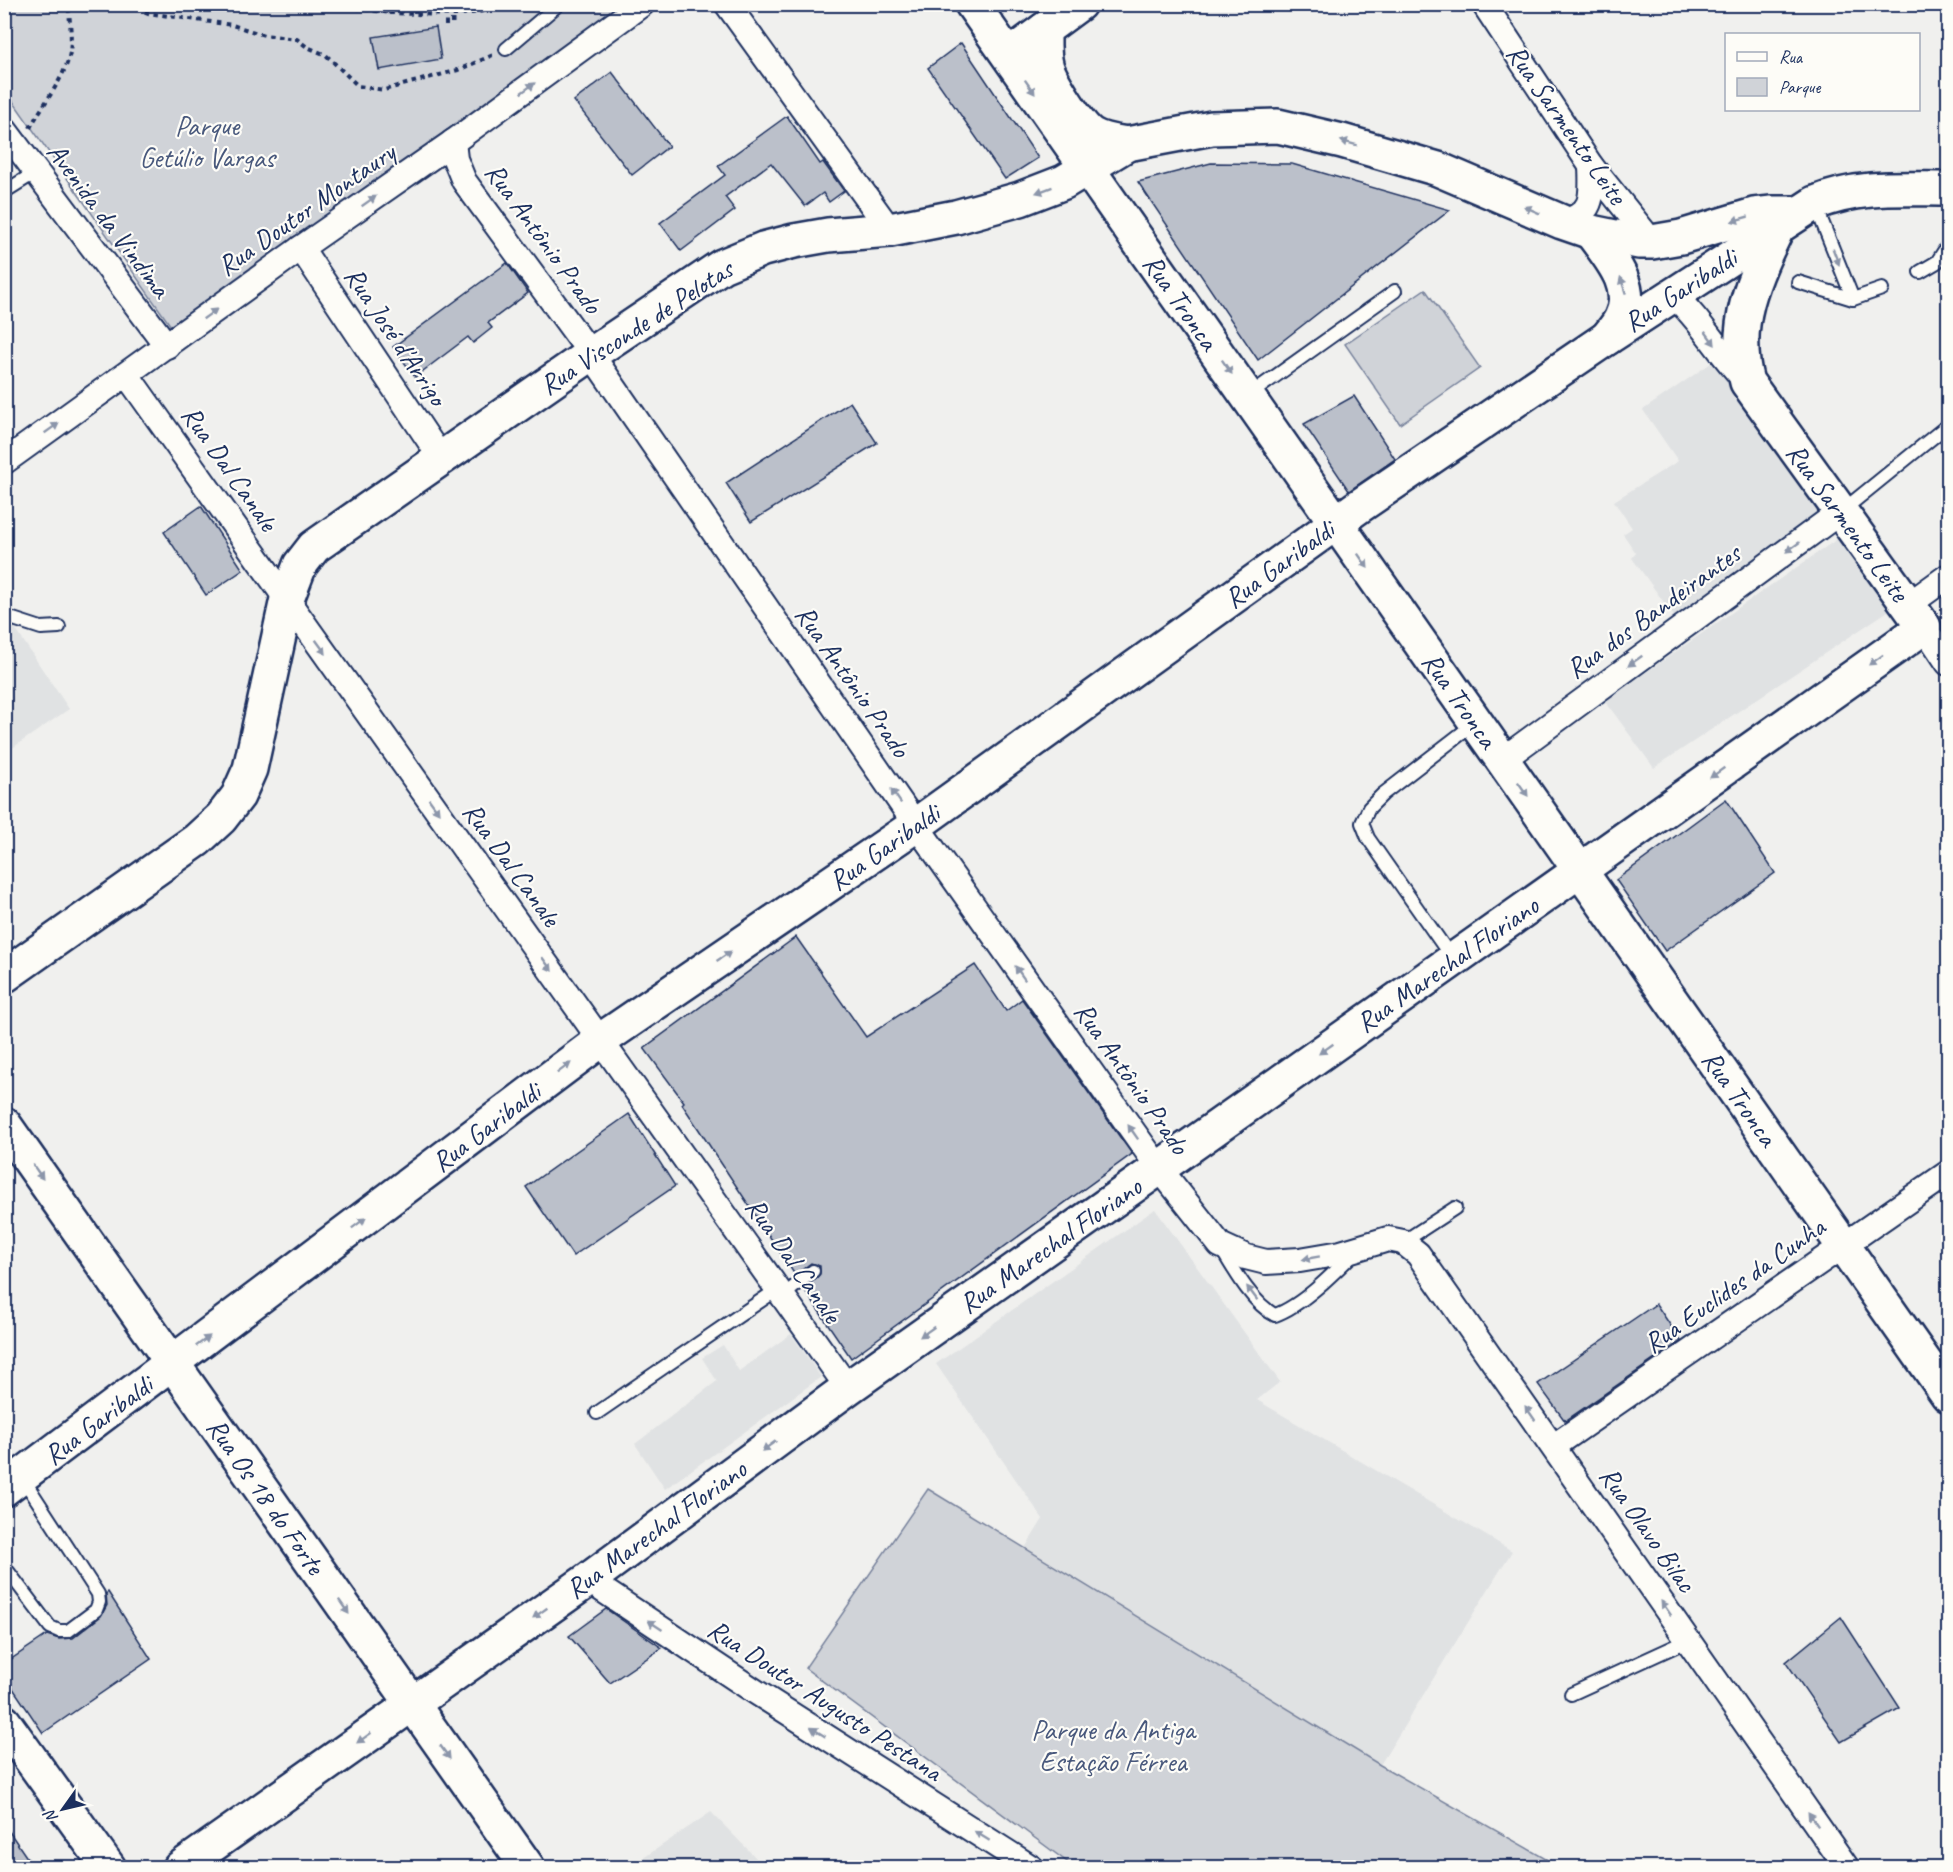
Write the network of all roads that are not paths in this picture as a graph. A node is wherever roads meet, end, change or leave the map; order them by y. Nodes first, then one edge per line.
1 (559, 4) edge
2 (642, 4) edge
3 (727, 4) edge
4 (972, 4) edge
5 (1079, 4) edge
6 (1485, 4) edge
7 (1044, 30) junction
8 (507, 49) road end
9 (1008, 55) junction
10 (4, 129) edge
11 (453, 142) junction
12 (1127, 144) junction
13 (1591, 166) junction
14 (1088, 169) junction
15 (36, 172) junction
16 (1948, 189) edge
17 (4, 192) edge
18 (1797, 214) junction
19 (1576, 227) junction
20 (890, 230) junction
21 (1652, 242) junction
22 (1948, 245) edge
23 (301, 248) junction
24 (1920, 272) dead end
25 (1798, 282) dead end
26 (1882, 289) dead end
27 (1395, 291) dead end
28 (1673, 295) junction
29 (1853, 299) junction
30 (1607, 338) junction
31 (167, 346) junction
32 (591, 354) junction
33 (127, 375) junction
34 (1747, 381) junction
35 (1248, 397) junction
36 (1948, 425) edge
37 (441, 458) junction
38 (4, 462) edge
39 (1840, 512) junction
40 (1336, 523) junction
41 (1948, 576) edge
42 (287, 599) junction
43 (4, 616) edge
44 (1916, 616) junction
45 (59, 627) dead end
46 (1948, 663) edge
47 (1476, 722) junction
48 (1502, 760) junction
49 (916, 825) junction
50 (1580, 869) junction
51 (1453, 959) junction
52 (4, 976) edge
53 (601, 1040) junction
54 (4, 1124) edge
55 (1159, 1168) junction
56 (1948, 1173) edge
57 (1455, 1208) dead end
58 (1396, 1240) junction
59 (1220, 1245) junction
60 (1844, 1245) junction
61 (1359, 1247) junction
62 (813, 1271) dead end
63 (780, 1292) junction
64 (174, 1363) junction
65 (848, 1388) junction
66 (1948, 1395) edge
67 (597, 1413) dead end
68 (1554, 1446) junction
69 (13, 1483) edge
70 (4, 1566) edge
71 (588, 1580) junction
72 (1689, 1640) junction
73 (1571, 1694) dead end
74 (412, 1704) junction
75 (4, 1722) edge
76 (110, 1868) edge
77 (180, 1868) edge
78 (528, 1868) edge
79 (1032, 1868) edge
80 (1847, 1868) edge

1 - 8 lane
11 -> 2 street, Rua Doutor Montaury
3 - 20 street
4 - 9 street, Rua Tronca
5 - 7 street
6 - 13 street, Rua Sarmento Leite
7 - 9 street
7 - 12 street
9 -> 14 street, Rua Tronca
10 - 15 street, Avenida da Vindima
23 -> 11 street, Rua Doutor Montaury
11 - 32 street, Rua Antônio Prado
12 - 14 street, Rua Visconde de Pelotas
19 -> 12 street, Rua Visconde de Pelotas
13 - 19 street
13 - 21 street, Rua Sarmento Leite
14 -> 20 street, Rua Visconde de Pelotas
14 -> 35 street, Rua Tronca
15 - 17 lane
15 - 31 street, Avenida da Vindima
16 - 18 street
18 -> 21 street, Rua Visconde de Pelotas
18 - 28 street, Rua Garibaldi
18 -> 29 lane
18 - 34 street, Rua Sarmento Leite
19 - 21 street, Rua Visconde de Pelotas
30 -> 19 street
20 - 32 street, Rua Visconde de Pelotas
22 - 24 lane
31 -> 23 street, Rua Doutor Montaury
23 - 37 street, Rua José d'Arrigo
25 - 29 lane
26 - 29 lane
27 - 35 lane
28 - 30 street, Rua Garibaldi
28 -> 34 street, Rua Sarmento Leite
30 - 40 street, Rua Garibaldi
31 - 33 street, Rua Doutor Montaury
32 - 37 street, Rua Visconde de Pelotas
49 -> 32 street, Rua Antônio Prado
38 -> 33 street, Rua Doutor Montaury
33 - 42 street, Rua Dal Canale
34 - 39 street, Rua Sarmento Leite
35 - 40 street, Rua Tronca
36 - 39 lane
37 - 42 street, Rua Visconde de Pelotas
39 - 44 street, Rua Sarmento Leite
39 -> 48 street, Rua dos Bandeirantes
40 -> 47 street, Rua Tronca
40 - 49 street, Rua Garibaldi
41 - 44 street
42 - 52 street, Rua Visconde de Pelotas
42 -> 53 street, Rua Dal Canale
43 - 45 lane
44 - 46 street, Rua Sarmento Leite
44 -> 50 street, Rua Marechal Floriano
47 - 48 street, Rua Tronca
47 - 51 lane
48 -> 50 street, Rua Tronca
53 -> 49 street, Rua Garibaldi
55 -> 49 street, Rua Antônio Prado
50 - 51 street, Rua Marechal Floriano
50 - 60 street, Rua Tronca
51 -> 55 street, Rua Marechal Floriano
53 - 63 street, Rua Dal Canale
64 -> 53 street, Rua Garibaldi
54 -> 64 street, Rua Os 18 do Forte
55 - 59 street, Rua Antônio Prado
55 -> 65 street, Rua Marechal Floriano
56 - 60 street, Rua Euclides da Cunha
57 - 58 lane
58 - 61 street, Rua Antônio Prado
68 -> 58 street, Rua Olavo Bilac
61 -> 59 street, Rua Antônio Prado
61 -> 59 lane, Rua Antônio Prado
60 - 66 street, Rua Tronca
60 - 68 street, Rua Euclides da Cunha
62 - 63 lane
63 - 65 street, Rua Dal Canale
63 - 67 lane
64 - 69 street, Rua Garibaldi
64 -> 74 street, Rua Os 18 do Forte
65 -> 71 street, Rua Marechal Floriano
72 -> 68 street, Rua Olavo Bilac
69 - 70 lane
71 -> 74 street, Rua Marechal Floriano
79 -> 71 street, Rua Doutor Augusto Pestana
72 - 73 lane
80 -> 72 street, Rua Olavo Bilac
74 -> 77 street, Rua Marechal Floriano
74 -> 78 street, Rua Os 18 do Forte
75 - 76 street

